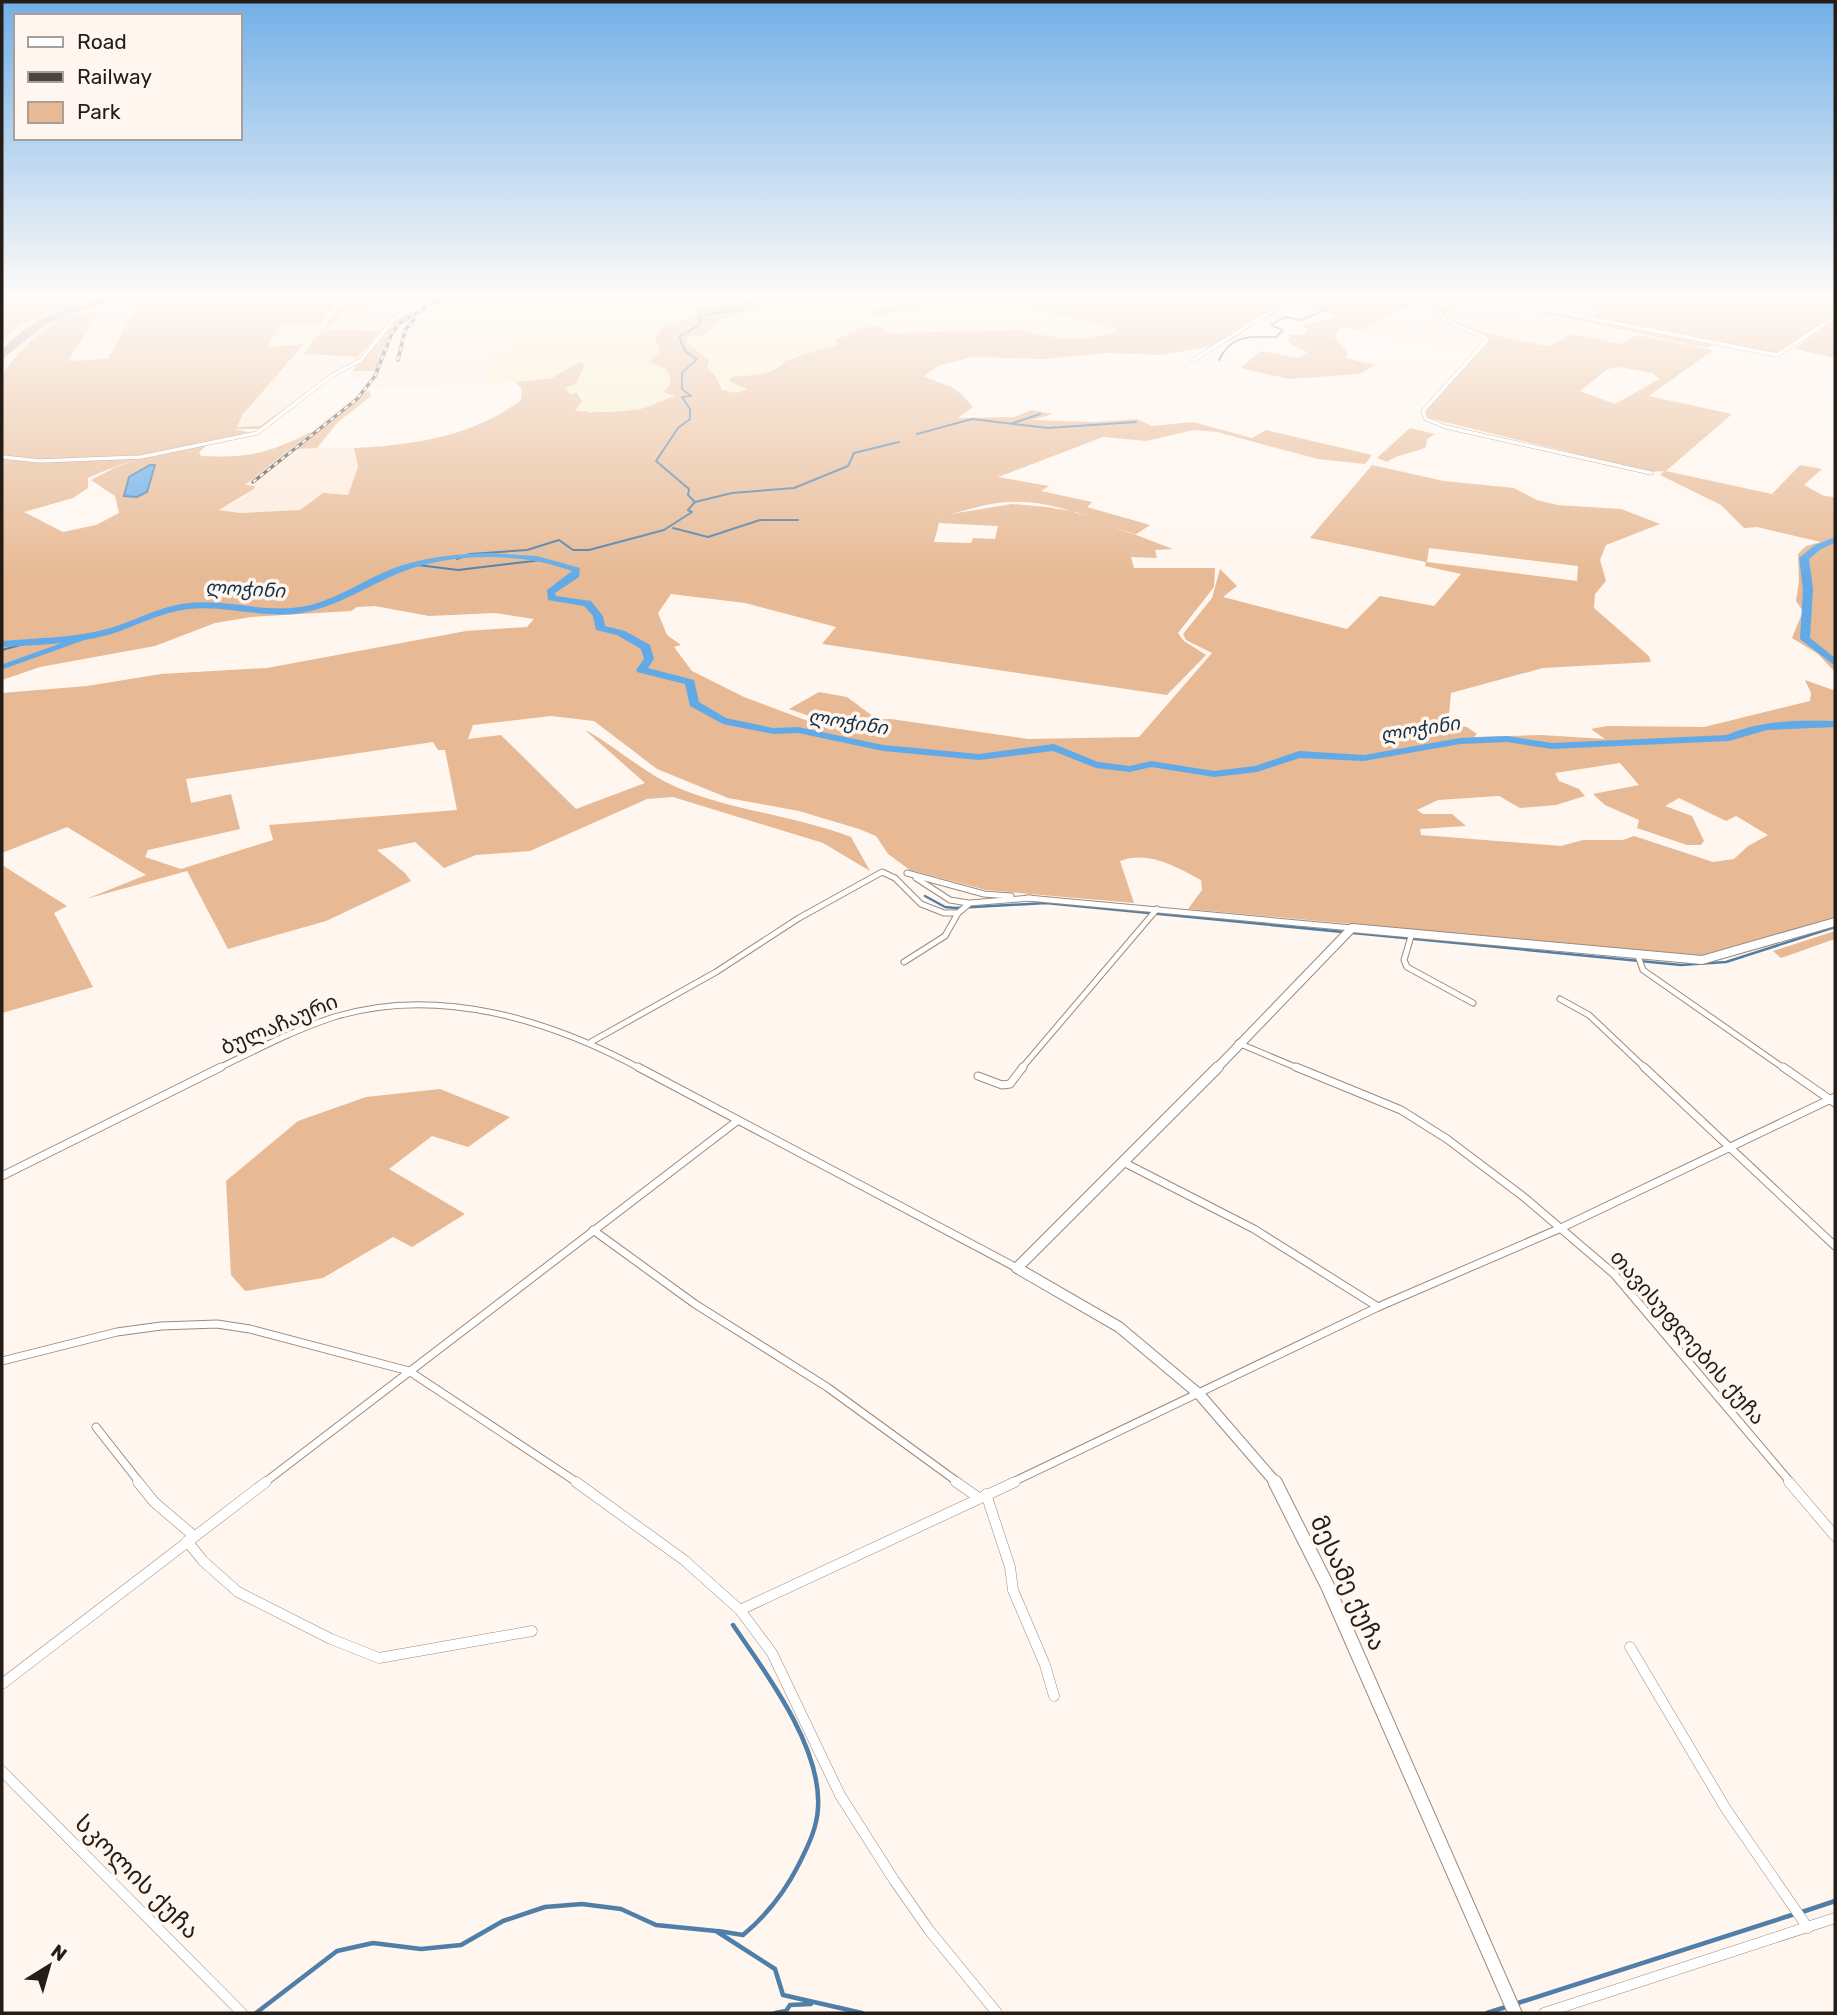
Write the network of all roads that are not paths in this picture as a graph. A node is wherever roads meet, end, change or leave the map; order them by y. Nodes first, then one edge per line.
1 (310, 392) edge
2 (1440, 392) edge
3 (2, 457) edge
4 (1651, 473) dead end
5 (1030, 898) junction
6 (970, 903) junction
7 (1157, 909) junction
8 (958, 913) junction
9 (1835, 922) edge
10 (1352, 928) junction
11 (1412, 933) junction
12 (1638, 956) junction
13 (904, 962) dead end
14 (1560, 999) dead end
15 (1474, 1003) dead end
16 (591, 1042) junction
17 (1238, 1043) junction
18 (978, 1076) dead end
19 (1834, 1100) edge
20 (737, 1121) junction
21 (1732, 1147) junction
22 (1125, 1163) junction
23 (2, 1175) edge
24 (1561, 1228) junction
25 (593, 1230) junction
26 (1835, 1246) edge
27 (1017, 1268) junction
28 (1378, 1307) junction
29 (2, 1361) edge
30 (410, 1371) junction
31 (1200, 1395) junction
32 (96, 1427) dead end
33 (983, 1496) junction
34 (1835, 1536) edge
35 (190, 1539) junction
36 (740, 1610) junction
37 (532, 1631) dead end
38 (1630, 1647) dead end
39 (2, 1684) edge
40 (1054, 1696) dead end
41 (2, 1771) edge
42 (1835, 1918) edge
43 (1808, 1928) junction
44 (242, 2013) edge
45 (997, 2013) edge
46 (1515, 2013) edge
47 (1544, 2013) edge

1 - 3 street
2 - 4 street
5 - 6 street
5 - 6 street
5 - 7 street
6 - 8 street
7 - 10 street
7 - 18 street
8 - 13 street
8 - 16 street
9 - 12 street
10 - 11 street
10 - 17 street
11 - 12 street
11 - 15 street
12 - 19 street
14 - 21 street
16 - 20 street, ბულაჩაური
16 - 23 street, ბულაჩაური
17 - 22 street
17 - 24 street, თავისუფლების ქუჩა
19 - 21 street
20 - 25 street
20 - 27 street, ბულაჩაური
21 - 24 street
21 - 26 street
22 - 27 street
22 - 28 street
24 - 28 street
24 - 34 street, თავისუფლების ქუჩა
25 - 30 street
25 - 33 street
27 - 31 street, მესამე ქუჩა
28 - 31 street
29 - 30 street
30 - 35 street
30 - 36 street
31 - 33 street
31 - 46 street, მესამე ქუჩა
32 - 35 street
33 - 36 street
33 - 40 street
35 - 37 street
35 - 39 street
36 - 45 street
38 - 43 street
41 - 44 street, სკოლის ქუჩა
42 - 43 street
43 - 47 street

